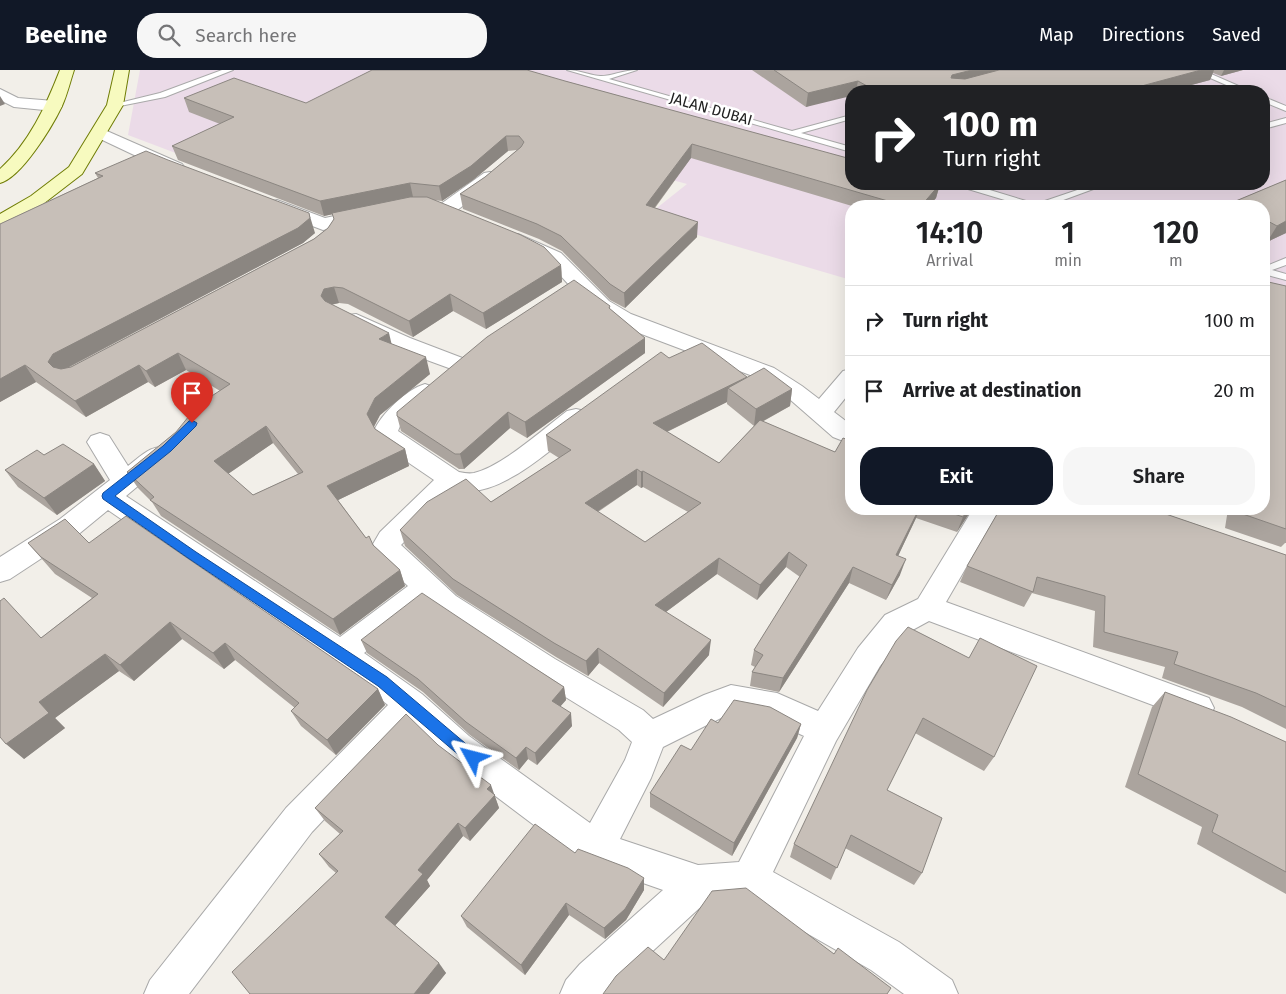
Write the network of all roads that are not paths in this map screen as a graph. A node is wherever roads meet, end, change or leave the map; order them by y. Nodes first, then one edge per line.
1 (66, 70) edge
2 (122, 70) edge
3 (229, 70) edge
4 (571, 70) edge
5 (633, 70) edge
6 (1196, 70) edge
7 (602, 78) junction
8 (1232, 85) edge
9 (0, 94) edge
10 (1270, 101) edge
11 (54, 106) junction
12 (115, 106) junction
13 (1286, 108) edge
14 (845, 119) edge
15 (1286, 120) edge
16 (1270, 126) edge
17 (794, 132) junction
18 (100, 133) junction
19 (845, 148) edge
20 (503, 166) edge
21 (190, 173) edge
22 (0, 178) edge
23 (981, 190) edge
24 (1086, 190) edge
25 (261, 200) edge
26 (1014, 200) edge
27 (1056, 200) edge
28 (388, 209) edge
29 (446, 211) edge
30 (0, 222) edge
31 (505, 234) edge
32 (1286, 261) edge
33 (1270, 268) edge
34 (1270, 272) edge
35 (1286, 277) edge
36 (577, 283) junction
37 (553, 297) edge
38 (339, 311) edge
39 (677, 341) junction
40 (657, 358) edge
41 (845, 383) edge
42 (596, 403) edge
43 (820, 413) junction
44 (845, 433) edge
45 (178, 439) edge
46 (100, 442) dead end
47 (451, 479) junction
48 (116, 489) junction
49 (983, 515) edge
50 (0, 571) edge
51 (428, 586) junction
52 (928, 607) junction
53 (340, 654) junction
54 (411, 704) junction
55 (1229, 719) edge
56 (824, 730) junction
57 (650, 737) junction
58 (596, 848) junction
59 (750, 880) junction
60 (698, 884) junction
61 (164, 994) edge
62 (580, 994) edge
63 (938, 994) edge

1 - 11 main road
2 - 12 main road
3 - 12 lane
4 - 7 lane, JALAN DUBAI
5 - 7 lane
6 - 8 lane
7 - 17 lane, JALAN DUBAI
9 - 11 street
10 - 13 lane
11 - 22 main road
12 - 18 main road
14 - 17 lane
15 - 16 lane
17 - 19 lane, JALAN DUBAI
18 - 21 street
18 - 30 main road
20 - 29 street
23 - 26 lane
24 - 27 lane
25 - 28 street
31 - 36 street
32 - 33 lane
34 - 35 lane
36 - 37 street
36 - 39 street
38 - 47 street
39 - 40 street
39 - 43 street
41 - 43 street
42 - 47 street
43 - 44 street
45 - 48 street
46 - 48 street
47 - 51 street
48 - 50 street
48 - 53 street
49 - 52 street
51 - 53 street
51 - 57 street
52 - 55 street
52 - 56 street
53 - 54 street
54 - 58 street
54 - 61 street
56 - 57 street
56 - 59 street
57 - 58 street
58 - 60 street
59 - 60 street
59 - 63 street
60 - 62 street

